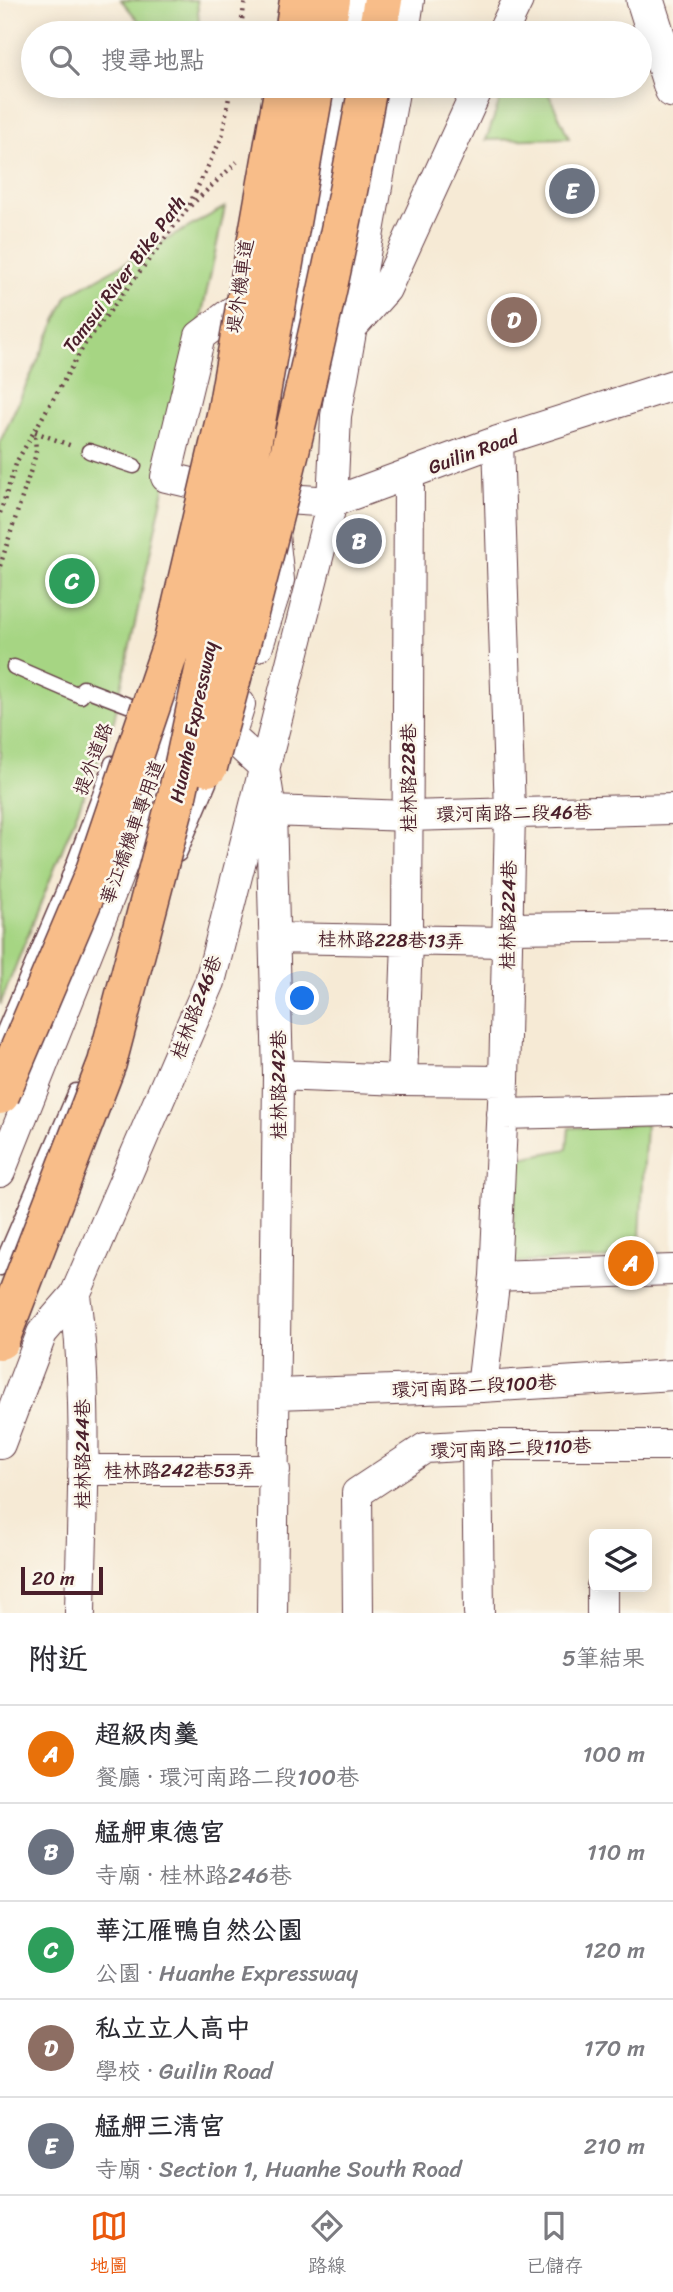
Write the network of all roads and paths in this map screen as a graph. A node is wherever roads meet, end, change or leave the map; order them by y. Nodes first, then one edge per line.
1 (245, 0) edge
2 (290, 0) edge
3 (299, 0) edge
4 (331, 0) edge
5 (357, 0) edge
6 (383, 0) edge
7 (410, 0) edge
8 (517, 0) edge
9 (645, 0) edge
10 (242, 21) edge
11 (286, 21) edge
12 (296, 21) edge
13 (327, 21) edge
14 (353, 21) edge
15 (379, 21) edge
16 (406, 21) edge
17 (507, 21) edge
18 (652, 21) edge
19 (652, 22) edge
20 (673, 89) edge
21 (229, 98) edge
22 (272, 98) edge
23 (282, 98) edge
24 (313, 98) edge
25 (340, 98) edge
26 (366, 98) edge
27 (393, 98) edge
28 (473, 98) edge
29 (238, 160) dead end
30 (187, 209) junction
31 (354, 325) junction
32 (673, 385) edge
33 (35, 432) junction
34 (498, 441) junction
35 (89, 451) joint
36 (134, 466) dead end
37 (409, 475) junction
38 (200, 485) junction
39 (271, 498) junction
40 (332, 502) junction
41 (0, 513) edge
42 (0, 566) edge
43 (173, 576) dead end
44 (14, 667) dead end
45 (133, 707) dead end
46 (230, 736) junction
47 (119, 744) dead end
48 (264, 767) junction
49 (673, 809) edge
50 (271, 811) junction
51 (510, 813) junction
52 (408, 816) junction
53 (673, 926) edge
54 (507, 935) junction
55 (275, 938) junction
56 (407, 941) junction
57 (0, 1040) edge
58 (96, 1060) junction
59 (278, 1076) junction
60 (402, 1080) junction
61 (503, 1081) junction
62 (0, 1095) edge
63 (673, 1110) edge
64 (502, 1114) junction
65 (0, 1172) edge
66 (0, 1268) edge
67 (673, 1270) edge
68 (495, 1276) junction
69 (75, 1295) junction
70 (0, 1340) edge
71 (673, 1376) edge
72 (482, 1387) junction
73 (276, 1394) junction
74 (3, 1429) edge
75 (477, 1445) junction
76 (673, 1445) edge
77 (83, 1470) junction
78 (275, 1470) junction
79 (602, 1592) edge
80 (80, 1613) edge
81 (272, 1613) edge
82 (358, 1613) edge
83 (479, 1613) edge
84 (602, 1613) edge

1 - 10 path
2 - 11 street
3 - 12 highway
4 - 13 highway
5 - 14 street
6 - 15 highway
7 - 16 street
8 - 17 street
9 - 18 street
19 - 20 street
21 - 30 path
22 - 38 street, 堤外機車道
23 - 62 highway, Huanhe Expressway, bridge
24 - 58 highway, Huanhe Expressway, bridge
25 - 39 street
26 - 58 highway, bridge
27 - 31 street, 桂林路246巷
28 - 31 street
29 - 30 path, Tamsui River Bike Path
30 - 33 path, Tamsui River Bike Path
31 - 40 street, 桂林路246巷
32 - 34 street, Guilin Road
33 - 35 path
33 - 41 path
33 - 42 path, Tamsui River Bike Path
34 - 37 street, Guilin Road
34 - 51 street, 桂林路224巷
35 - 36 lane
37 - 40 street, Guilin Road
37 - 52 street, 桂林路228巷
38 - 39 street, Guilin Road
38 - 43 lane
39 - 40 street, Guilin Road
39 - 46 street
39 - 65 street, 華江橋機車專用道
40 - 48 street, 桂林路246巷
44 - 45 lane
46 - 48 street
46 - 58 lane
47 - 57 lane, 提外道路
48 - 50 street, 桂林路242巷
48 - 69 street, 桂林路246巷
49 - 51 street, 環河南路二段46巷
50 - 52 street, 環河南路二段46巷
50 - 55 street, 桂林路242巷
51 - 52 street, 環河南路二段46巷
51 - 54 street, 桂林路224巷
52 - 56 street, 桂林路228巷
53 - 54 street, 桂林路228巷13弄
54 - 56 street, 桂林路228巷13弄
54 - 61 street, 桂林路224巷
55 - 56 street, 桂林路228巷13弄
55 - 59 street, 桂林路242巷
56 - 60 street, 桂林路228巷
58 - 66 lane
58 - 70 highway, Huanhe Expressway, bridge
59 - 60 street
59 - 73 street, 桂林路242巷
60 - 61 street
61 - 64 street, 桂林路224巷
63 - 64 street
64 - 68 street, 桂林路224巷
67 - 68 street
68 - 72 street, 桂林路224巷
69 - 74 street, 桂林路246巷
69 - 77 street, 桂林路244巷
71 - 72 street, 環河南路二段100巷
72 - 73 street, 環河南路二段100巷
73 - 78 street, 桂林路242巷
75 - 76 street, 環河南路二段110巷
75 - 82 street, 環河南路二段110巷
75 - 83 street
77 - 78 street, 桂林路242巷53弄
77 - 80 street, 桂林路244巷
78 - 81 street, 桂林路242巷
79 - 84 street

